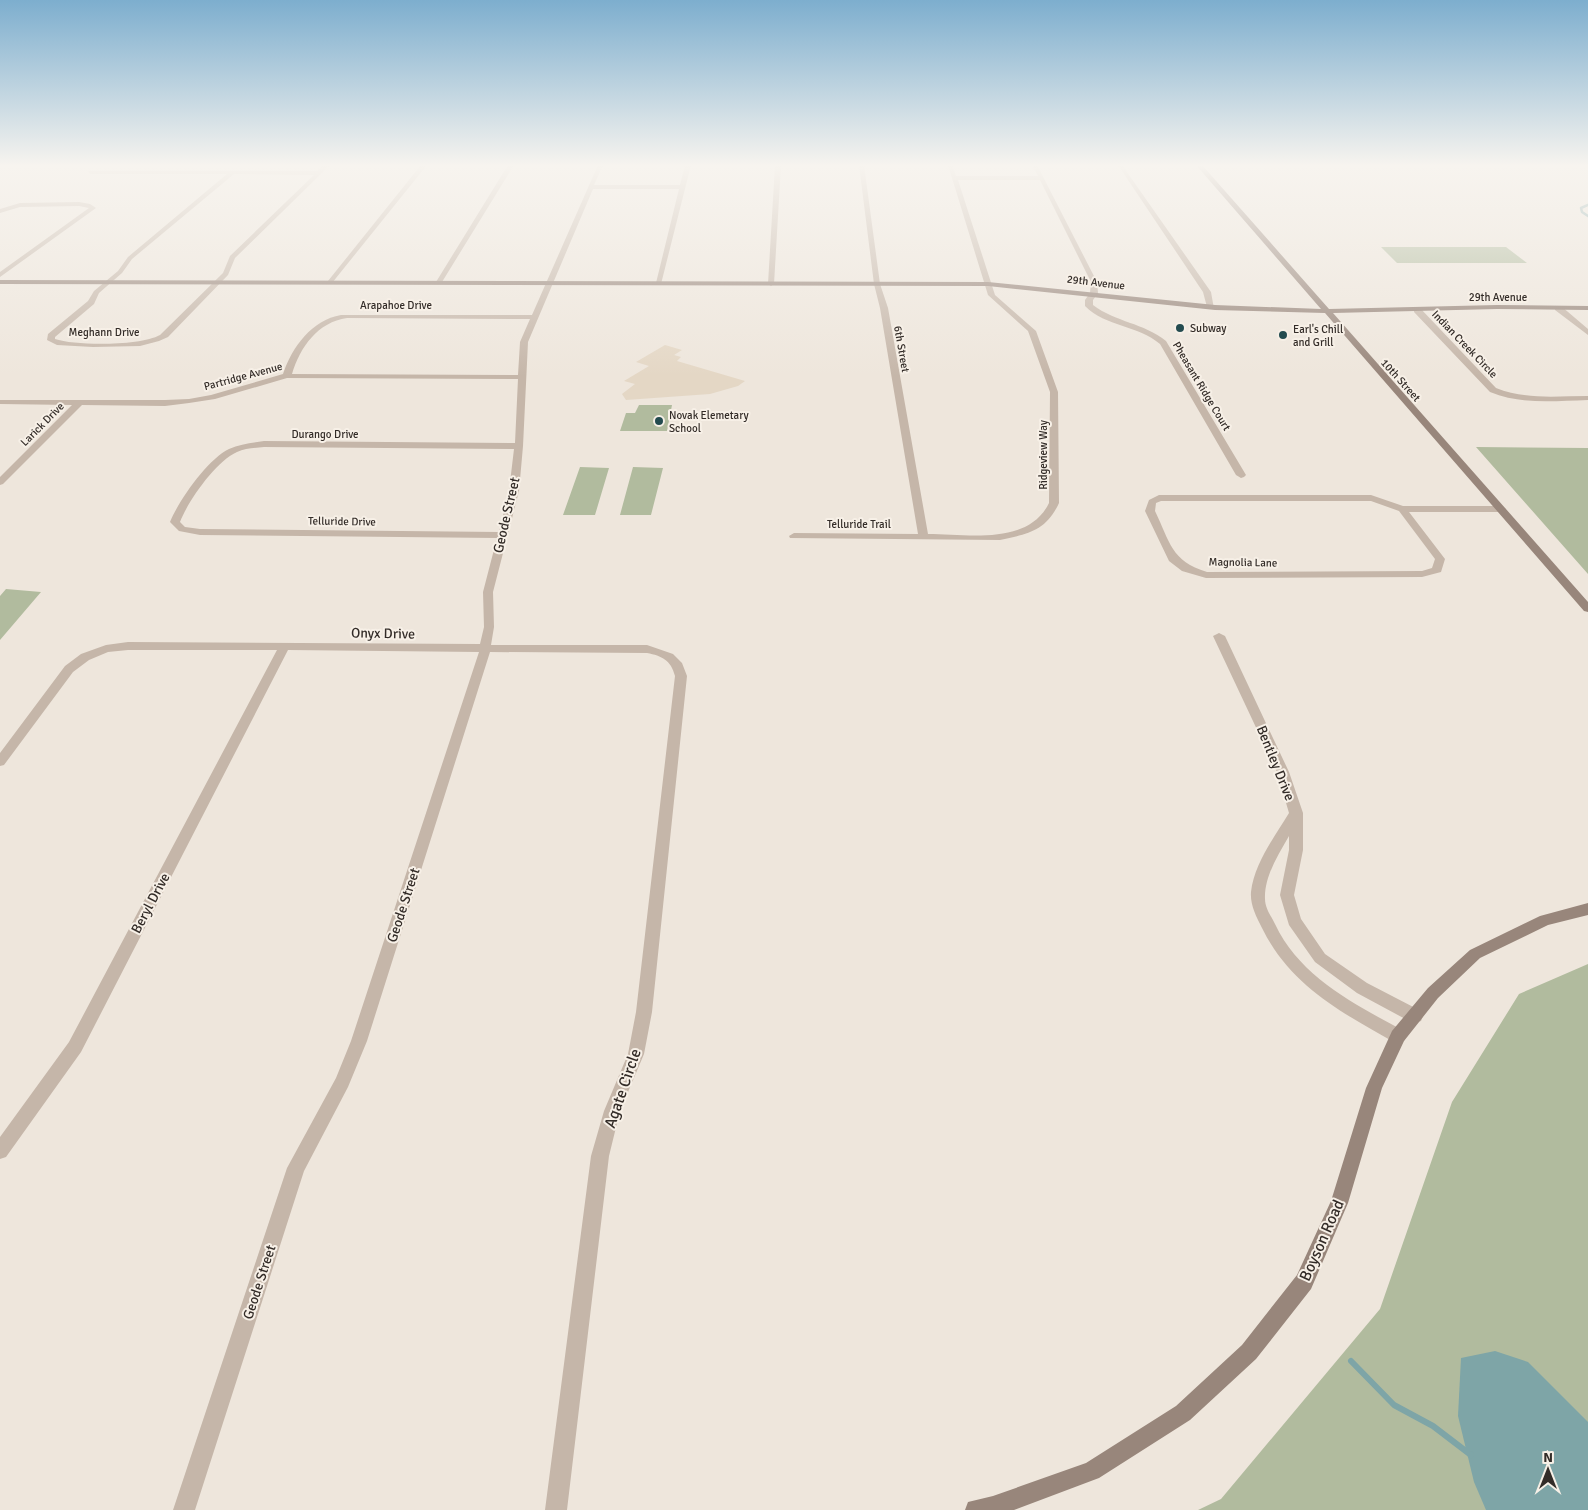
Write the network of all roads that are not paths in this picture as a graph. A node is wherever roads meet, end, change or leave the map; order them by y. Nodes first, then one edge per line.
1 (56, 235) edge
2 (157, 235) edge
3 (254, 235) edge
4 (367, 235) edge
5 (468, 235) edge
6 (570, 235) edge
7 (670, 235) edge
8 (774, 235) edge
9 (870, 235) edge
10 (972, 235) edge
11 (1071, 235) edge
12 (1168, 235) edge
13 (1260, 235) edge
14 (0, 275) edge
15 (0, 282) edge
16 (330, 282) junction
17 (439, 282) junction
18 (107, 283) junction
19 (218, 283) junction
20 (550, 283) junction
21 (659, 283) junction
22 (771, 284) junction
23 (877, 284) junction
24 (988, 284) junction
25 (1094, 293) junction
26 (1211, 307) junction
27 (1558, 308) junction
28 (1588, 308) edge
29 (1416, 310) junction
30 (1326, 312) junction
31 (535, 317) junction
32 (1588, 333) edge
33 (287, 376) junction
34 (521, 377) junction
35 (1588, 398) edge
36 (0, 402) edge
37 (79, 403) junction
38 (519, 446) junction
39 (1241, 475) dead end
40 (0, 482) edge
41 (1402, 509) junction
42 (1501, 509) junction
43 (182, 529) joint
44 (502, 535) junction
45 (794, 536) dead end
46 (923, 536) junction
47 (1588, 609) edge
48 (1219, 636) dead end
49 (284, 647) junction
50 (485, 649) junction
51 (678, 664) joint
52 (0, 762) edge
53 (1296, 813) junction
54 (1588, 910) edge
55 (1415, 1016) junction
56 (1398, 1036) junction
57 (0, 1151) edge
58 (184, 1510) edge
59 (556, 1510) edge
60 (976, 1510) edge

1 - 14 street
2 - 18 street
3 - 19 street
4 - 16 street
5 - 17 street
6 - 20 street, Geode Street
7 - 21 street
8 - 22 street
9 - 23 street, 6th Street
10 - 24 street, Ridgeview Way
11 - 25 street
12 - 26 street
13 - 30 street, 10th Street
15 - 18 street, 29th Avenue
16 - 17 street, 29th Avenue
16 - 19 street, 29th Avenue
17 - 20 street, 29th Avenue
18 - 19 street, 29th Avenue
18 - 19 street, Meghann Drive
20 - 21 street, 29th Avenue
20 - 31 street, Geode Street
21 - 22 street, 29th Avenue
22 - 23 street, 29th Avenue
23 - 24 street, 29th Avenue
23 - 46 street, 6th Street
24 - 25 street, 29th Avenue
24 - 46 street, Ridgeview Way
25 - 26 street, 29th Avenue
25 - 39 street, Pheasant Ridge Court
26 - 30 street, 29th Avenue
27 - 28 street, 29th Avenue
27 - 29 street, 29th Avenue
27 - 32 street
29 - 30 street, 29th Avenue
29 - 35 street, Indian Creek Circle
30 - 42 street, 10th Street
31 - 33 street, Arapahoe Drive
31 - 34 street, Geode Street
33 - 34 street, Partridge Avenue
33 - 37 street, Partridge Avenue
34 - 38 street, Geode Street
36 - 37 street, Partridge Avenue
37 - 40 street, Larick Drive
38 - 43 street, Durango Drive
38 - 44 street, Geode Street
41 - 41 street, Magnolia Lane
41 - 42 street, Magnolia Lane
42 - 47 street, 10th Street
43 - 44 street, Telluride Drive
44 - 50 street, Geode Street
45 - 46 street, Telluride Trail
48 - 53 street, Bentley Drive
49 - 50 street, Onyx Drive
49 - 52 street, Onyx Drive
49 - 57 street, Beryl Drive
50 - 51 street, Onyx Drive
50 - 58 street, Geode Street
51 - 59 street, Agate Circle
53 - 55 street, Bentley Drive
53 - 56 street
54 - 55 street, Boyson Road
55 - 56 street, Boyson Road
56 - 60 street, Boyson Road

